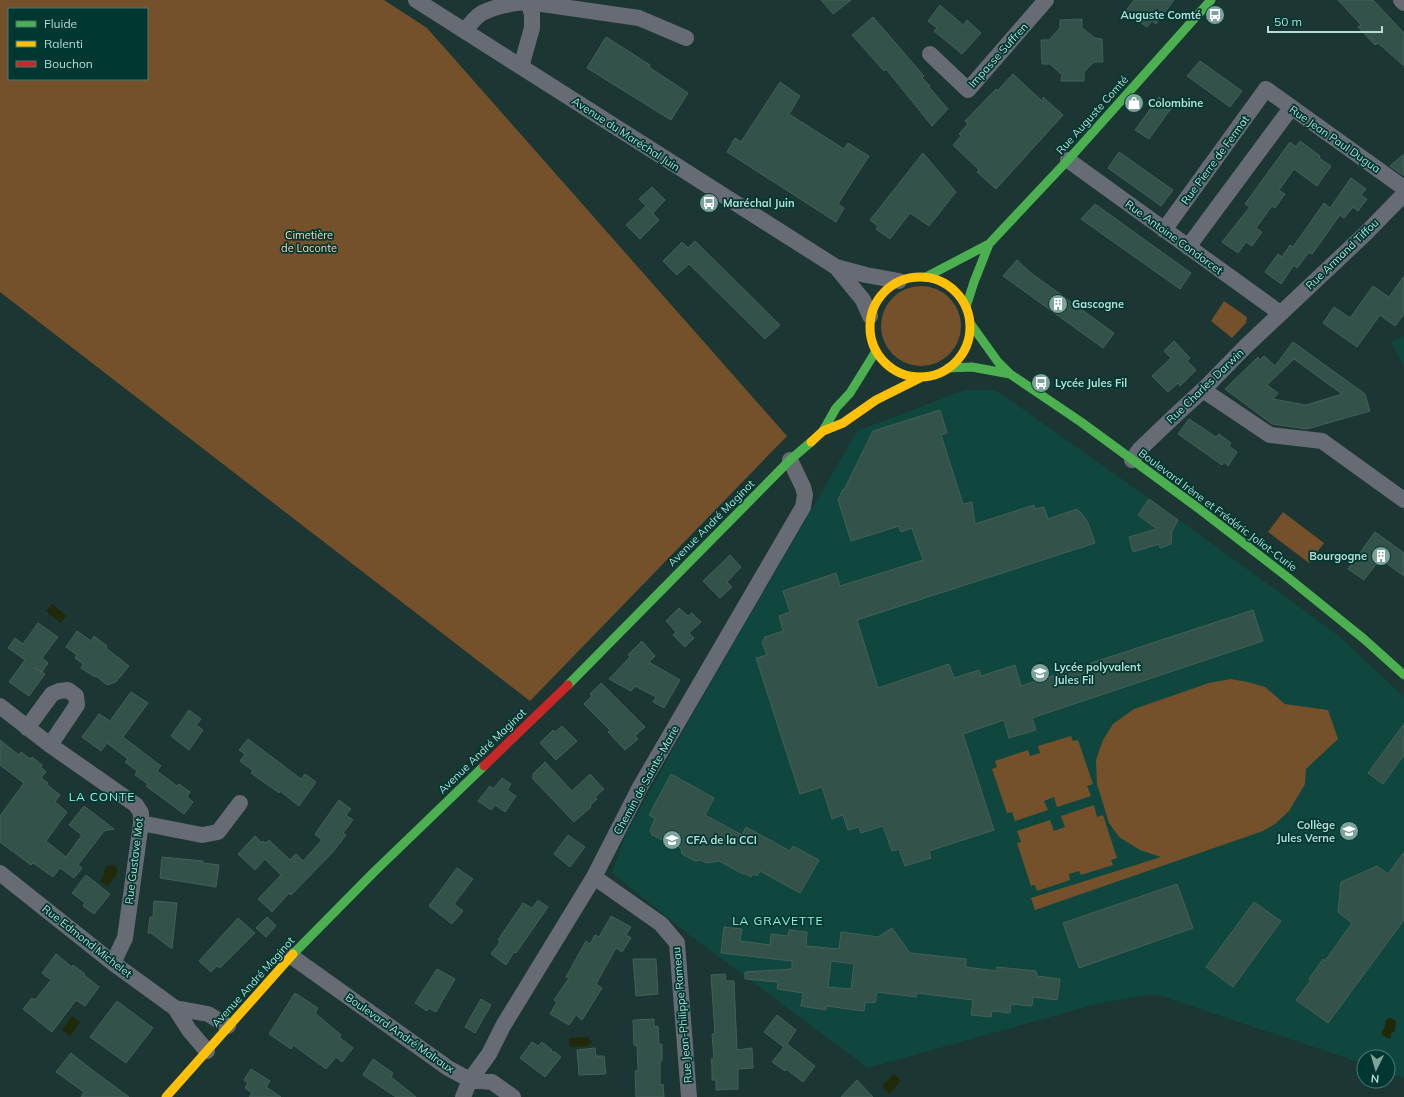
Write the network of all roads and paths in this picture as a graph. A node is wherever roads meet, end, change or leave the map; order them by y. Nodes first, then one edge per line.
1 (416, 0) edge
2 (1046, 0) edge
3 (1212, 0) edge
4 (1401, 0) edge
5 (528, 1) edge
6 (1404, 3) edge
7 (465, 31) junction
8 (686, 38) dead end
9 (930, 54) dead end
10 (521, 67) junction
11 (1266, 89) joint
12 (1291, 108) junction
13 (1068, 160) junction
14 (1404, 188) edge
15 (1404, 194) edge
16 (1164, 230) junction
17 (989, 244) junction
18 (1188, 247) junction
19 (836, 268) junction
20 (926, 277) junction
21 (899, 281) junction
22 (966, 307) junction
23 (1280, 313) junction
24 (870, 316) junction
25 (970, 323) junction
26 (876, 352) junction
27 (948, 368) junction
28 (1010, 374) junction
29 (922, 377) junction
30 (1203, 390) junction
31 (823, 431) junction
32 (790, 460) junction
33 (1132, 460) junction
34 (1404, 500) edge
35 (1404, 675) edge
36 (0, 706) edge
37 (27, 728) junction
38 (50, 745) junction
39 (240, 803) dead end
40 (141, 823) junction
41 (0, 874) edge
42 (594, 877) junction
43 (291, 956) junction
44 (113, 963) junction
45 (175, 1008) junction
46 (201, 1013) junction
47 (228, 1026) junction
48 (189, 1030) junction
49 (207, 1051) junction
50 (470, 1080) junction
51 (166, 1097) edge
52 (463, 1097) edge
53 (513, 1097) edge
54 (689, 1097) edge

1 - 7 street, Avenue du Maréchal Juin
2 - 9 street, Impasse Suffren
3 - 13 street, Rue Auguste Comté
4 - 6 street
5 - 7 street
5 - 8 street
5 - 10 street
7 - 10 street, Avenue du Maréchal Juin
10 - 19 street, Avenue du Maréchal Juin
11 - 12 street, Rue Jean Paul Dugua
11 - 16 street, Rue Pierre de Fermat
12 - 14 street, Rue Jean Paul Dugua
12 - 18 street
13 - 16 street, Rue Antoine Condorcet
13 - 17 street, Rue Auguste Comté
15 - 23 street, Rue Armand Tiffou
16 - 18 street, Rue Antoine Condorcet
17 - 20 street, Rue Auguste Comté
17 - 22 street, Rue Auguste Comté
18 - 23 street, Rue Antoine Condorcet
19 - 21 street, Avenue du Maréchal Juin
19 - 24 street, Avenue du Maréchal Juin
20 - 21 street
20 - 22 street
21 - 24 street
22 - 25 street
23 - 30 street, Rue Charles Darwin
24 - 26 street
25 - 27 street
25 - 28 street, Boulevard Irène et Frédéric Joliot-Curie
26 - 29 street
26 - 31 street, Avenue André Maginot
27 - 28 street, Boulevard Irène et Frédéric Joliot-Curie
27 - 29 street
28 - 33 street, Boulevard Irène et Frédéric Joliot-Curie
29 - 31 street, Avenue André Maginot
30 - 33 street, Rue Charles Darwin
30 - 34 street
31 - 32 street, Avenue André Maginot
32 - 42 street, Chemin de Sainte-Marie
32 - 43 street, Avenue André Maginot
33 - 35 street, Boulevard Irène et Frédéric Joliot-Curie
36 - 37 street, Rue Gustave Mot
37 - 38 street, Rue Gustave Mot
37 - 38 street
38 - 40 street, Rue Gustave Mot
39 - 40 street
40 - 44 street, Rue Gustave Mot
41 - 44 street, Rue Edmond Michelet
42 - 50 street, Chemin de Sainte-Marie
42 - 54 street, Rue Jean-Philippe Rameau
43 - 47 street, Avenue André Maginot
43 - 50 street, Boulevard André Malraux
44 - 45 street, Rue Edmond Michelet
45 - 46 street, Rue Edmond Michelet
45 - 48 street, Rue Edmond Michelet
46 - 47 street, Rue Edmond Michelet
46 - 48 street
47 - 49 street, Avenue André Maginot
48 - 49 street, Rue Edmond Michelet
49 - 51 street, Avenue André Maginot
50 - 52 street, Chemin de Sainte-Marie
50 - 53 street, Boulevard André Malraux

